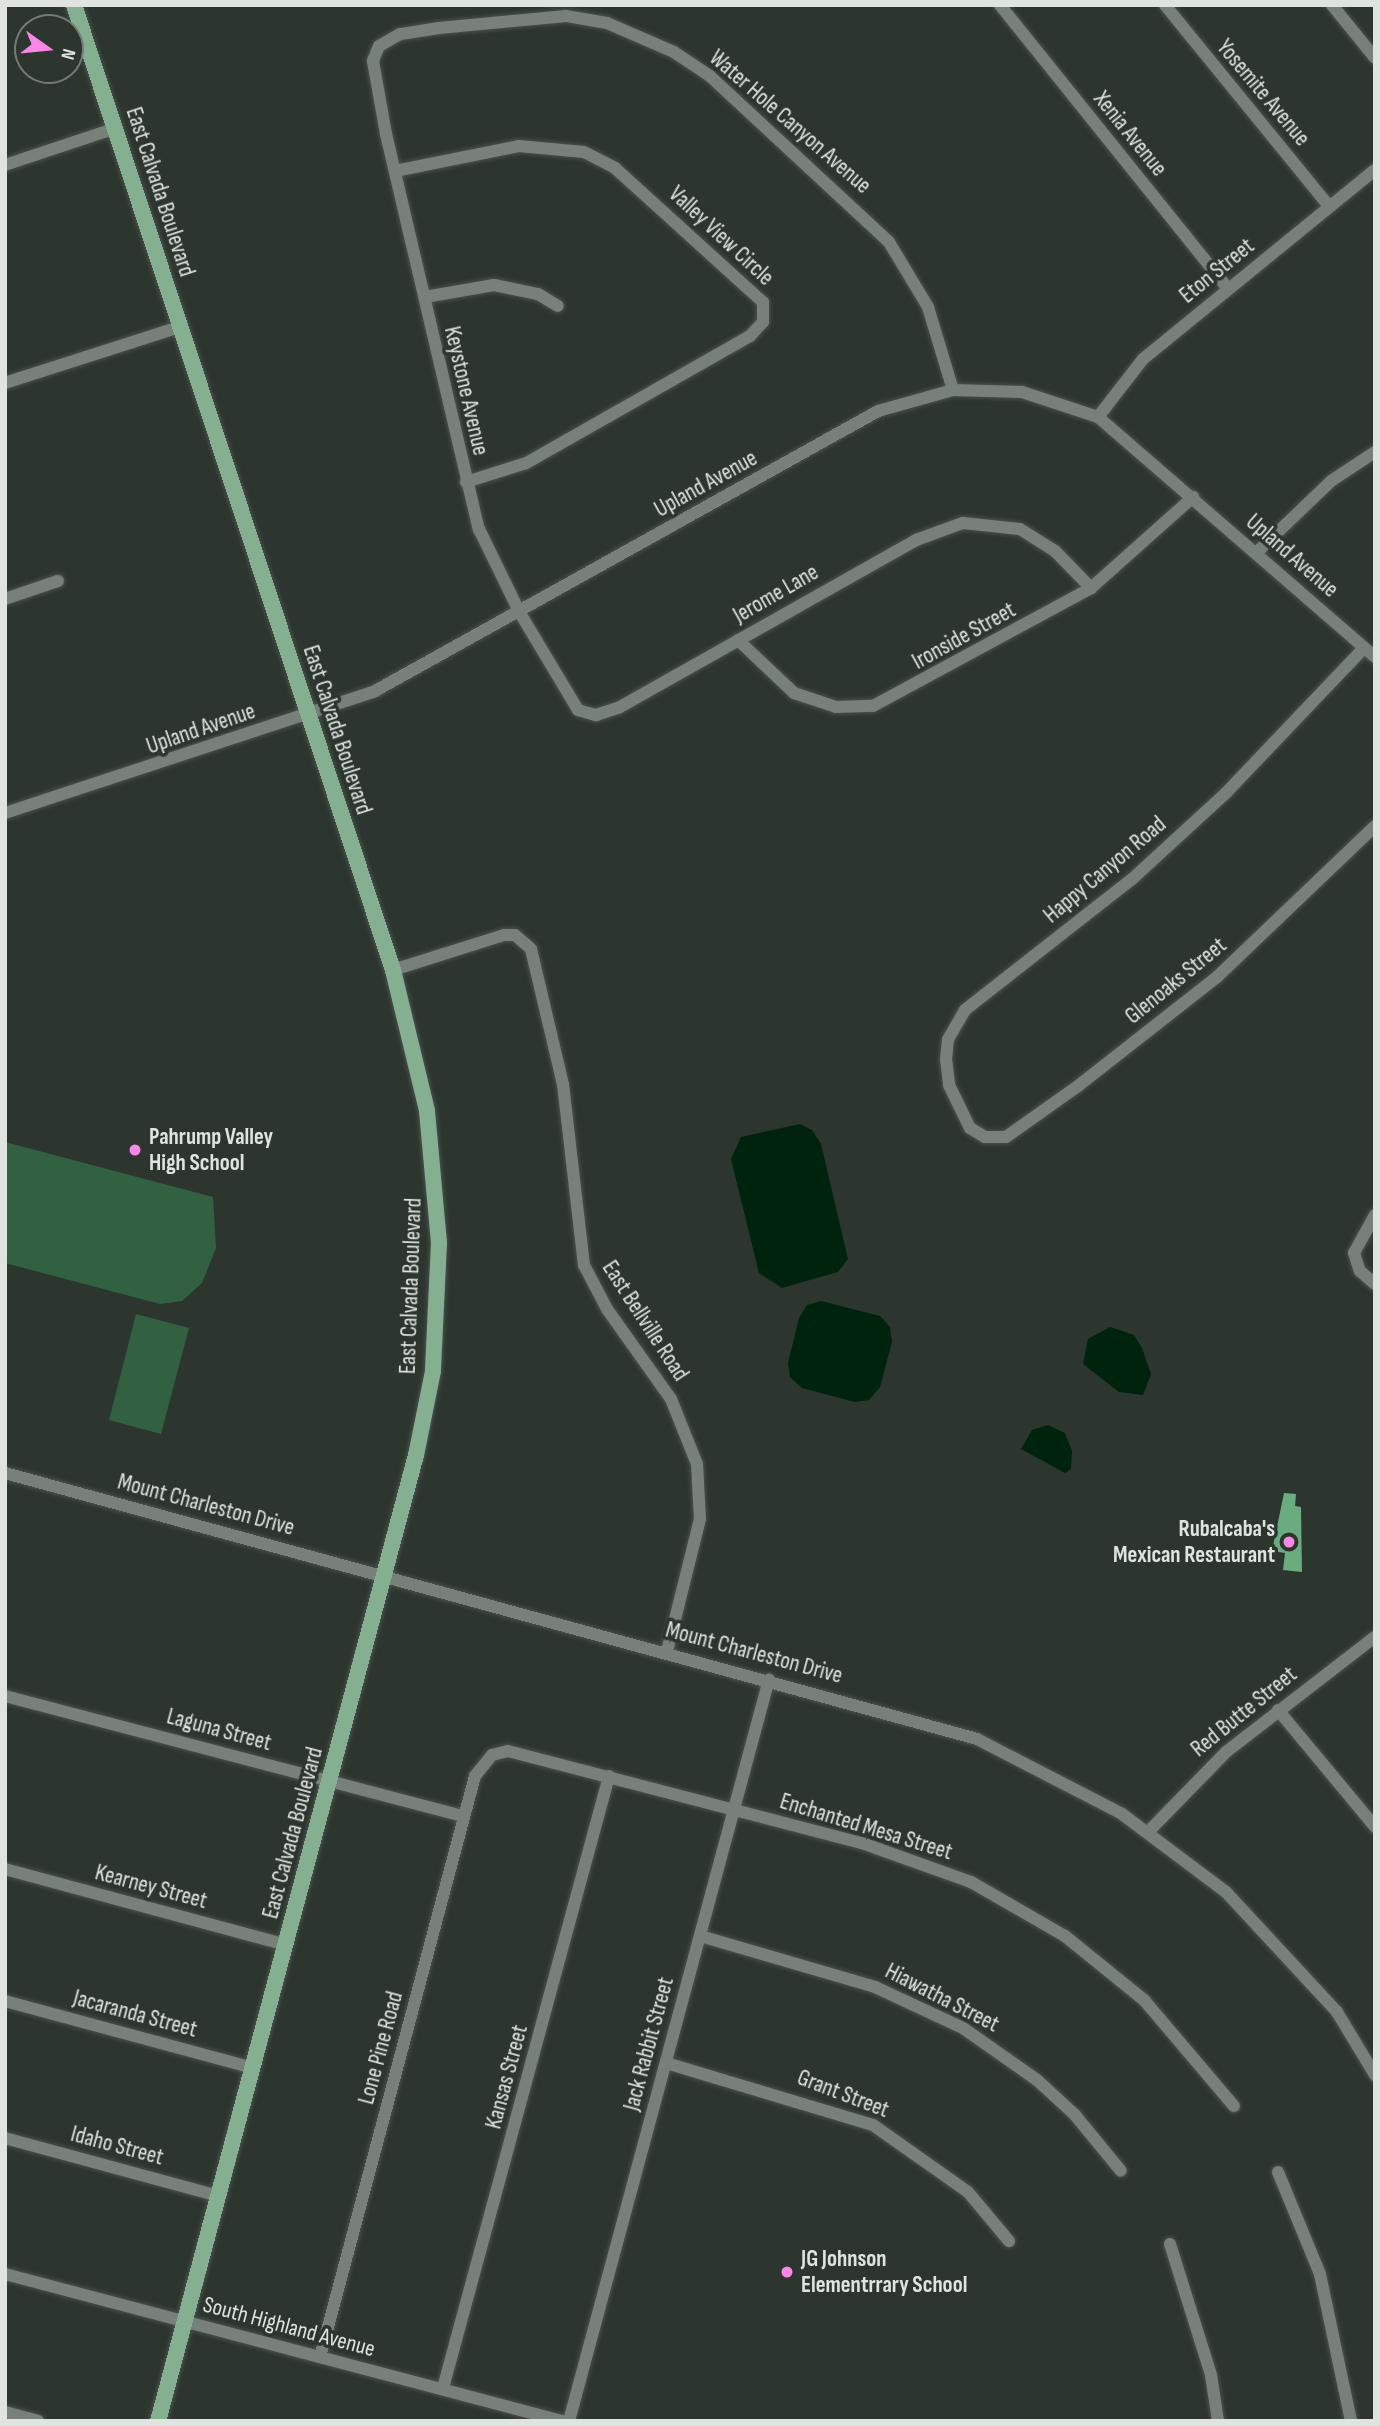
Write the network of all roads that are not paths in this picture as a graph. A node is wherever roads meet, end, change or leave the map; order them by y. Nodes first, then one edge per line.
1 (74, 5) edge
2 (1000, 5) edge
3 (1165, 5) edge
4 (1332, 5) edge
5 (1375, 58) edge
6 (116, 128) junction
7 (5, 164) edge
8 (1375, 170) edge
9 (395, 171) junction
10 (1329, 206) junction
11 (1228, 289) junction
12 (425, 297) junction
13 (558, 306) dead end
14 (179, 327) junction
15 (5, 383) edge
16 (953, 390) junction
17 (1098, 417) junction
18 (1375, 452) edge
19 (466, 482) junction
20 (1193, 497) junction
21 (1256, 553) junction
22 (58, 580) dead end
23 (1091, 589) junction
24 (5, 598) edge
25 (520, 613) junction
26 (738, 640) junction
27 (1364, 648) junction
28 (1375, 657) edge
29 (309, 717) junction
30 (5, 813) edge
31 (1375, 826) edge
32 (393, 970) junction
33 (985, 1137) joint
34 (1375, 1215) edge
35 (1375, 1284) edge
36 (5, 1473) edge
37 (385, 1576) junction
38 (1375, 1637) edge
39 (667, 1651) junction
40 (769, 1679) junction
41 (5, 1696) edge
42 (1278, 1710) junction
43 (492, 1755) joint
44 (609, 1776) junction
45 (330, 1781) junction
46 (733, 1810) junction
47 (464, 1816) junction
48 (1375, 1827) edge
49 (1149, 1832) junction
50 (5, 1869) edge
51 (700, 1936) junction
52 (286, 1945) junction
53 (5, 2001) edge
54 (666, 2063) junction
55 (253, 2068) junction
56 (1375, 2076) edge
57 (1234, 2106) dead end
58 (5, 2138) edge
59 (1121, 2171) dead end
60 (1278, 2172) dead end
61 (218, 2196) junction
62 (1009, 2241) dead end
63 (1170, 2244) dead end
64 (5, 2274) edge
65 (184, 2321) junction
66 (320, 2357) junction
67 (443, 2388) junction
68 (5, 2412) edge
69 (38, 2421) edge
70 (159, 2421) edge
71 (562, 2421) edge
72 (569, 2421) edge
73 (1218, 2421) edge
74 (1351, 2421) edge

1 - 6 main road, East Calvada Boulevard
2 - 11 street, Xenia Avenue
3 - 10 street, Yosemite Avenue
4 - 5 street
6 - 7 street
6 - 14 main road, East Calvada Boulevard
8 - 10 street, Eton Street
9 - 12 street, Keystone Avenue
9 - 16 street, Water Hole Canyon Avenue
9 - 19 street, Valley View Circle
10 - 11 street, Eton Street
11 - 17 street, Eton Street
12 - 13 street
12 - 19 street, Keystone Avenue
14 - 15 street
14 - 29 main road, East Calvada Boulevard
16 - 17 street, Upland Avenue
16 - 25 street, Upland Avenue
17 - 20 street, Upland Avenue
18 - 21 street
19 - 25 street, Keystone Avenue
20 - 21 street, Upland Avenue
20 - 23 street, Ironside Street
21 - 27 street, Upland Avenue
22 - 24 street
23 - 26 street, Jerome Lane
23 - 26 street, Ironside Street
25 - 26 street, Jerome Lane
25 - 29 street, Upland Avenue
27 - 28 street, Upland Avenue
27 - 33 street, Happy Canyon Road
29 - 30 street, Upland Avenue
29 - 32 main road, East Calvada Boulevard
31 - 33 street, Glenoaks Street
32 - 37 main road, East Calvada Boulevard
32 - 39 street, East Bellville Road
34 - 35 street
36 - 37 street, Mount Charleston Drive
37 - 39 street, Mount Charleston Drive
37 - 45 main road, East Calvada Boulevard
38 - 42 street, Red Butte Street
39 - 40 street, Mount Charleston Drive
40 - 46 street, Jack Rabbit Street
40 - 49 street, Mount Charleston Drive
41 - 45 street, Laguna Street
42 - 48 street
42 - 49 street, Red Butte Street
43 - 44 street, Enchanted Mesa Street
43 - 47 street, Lone Pine Road
44 - 46 street, Enchanted Mesa Street
44 - 67 street, Kansas Street
45 - 47 street, Laguna Street
45 - 52 main road, East Calvada Boulevard
46 - 51 street, Jack Rabbit Street
46 - 57 street, Enchanted Mesa Street
47 - 66 street, Lone Pine Road
49 - 56 street, Mount Charleston Drive
50 - 52 street, Kearney Street
51 - 54 street, Jack Rabbit Street
51 - 59 street, Hiawatha Street
52 - 55 main road, East Calvada Boulevard
53 - 55 street, Jacaranda Street
54 - 62 street, Grant Street
54 - 72 street, Jack Rabbit Street
55 - 61 main road, East Calvada Boulevard
58 - 61 street, Idaho Street
60 - 74 street
61 - 65 main road, East Calvada Boulevard
63 - 73 street
64 - 65 street, South Highland Avenue
65 - 66 street, South Highland Avenue
65 - 70 main road, East Calvada Boulevard
66 - 67 street, South Highland Avenue
67 - 71 street, South Highland Avenue
68 - 69 street

